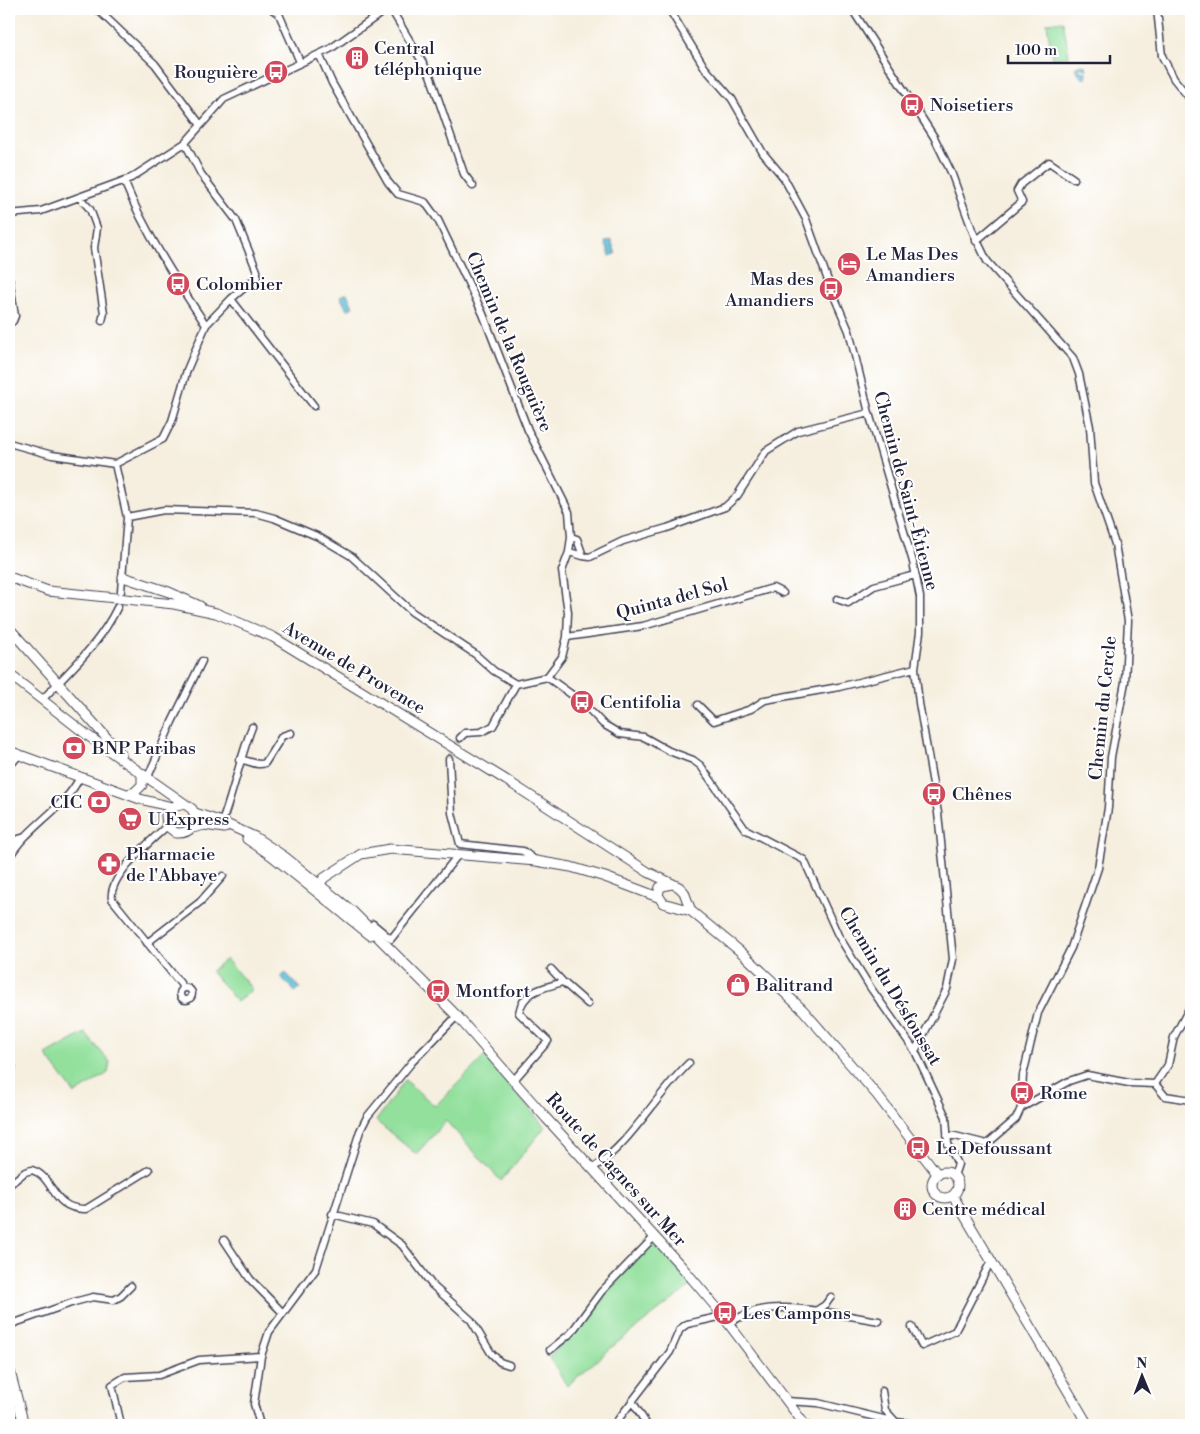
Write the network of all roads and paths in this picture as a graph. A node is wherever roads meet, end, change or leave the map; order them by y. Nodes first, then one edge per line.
1 (97, 9) edge
2 (272, 9) edge
3 (387, 9) edge
4 (391, 9) edge
5 (669, 9) edge
6 (852, 9) edge
7 (1157, 9) edge
8 (319, 54) junction
9 (300, 62) junction
10 (1191, 100) edge
11 (200, 124) junction
12 (185, 143) junction
13 (1074, 179) dead end
14 (124, 181) junction
15 (473, 186) dead end
16 (79, 197) junction
17 (9, 214) edge
18 (976, 241) junction
19 (9, 278) edge
20 (231, 299) junction
21 (102, 321) dead end
22 (9, 324) edge
23 (206, 325) junction
24 (314, 406) dead end
25 (869, 412) junction
26 (9, 443) edge
27 (115, 464) junction
28 (127, 517) junction
29 (571, 537) junction
30 (569, 552) junction
31 (583, 556) junction
32 (915, 575) junction
33 (9, 577) edge
34 (123, 577) junction
35 (121, 591) dead end
36 (783, 592) dead end
37 (837, 599) dead end
38 (118, 606) dead end
39 (216, 613) junction
40 (9, 628) edge
41 (567, 637) junction
42 (202, 661) dead end
43 (915, 668) junction
44 (9, 674) edge
45 (547, 677) junction
46 (58, 683) junction
47 (516, 684) junction
48 (42, 700) junction
49 (698, 705) dead end
50 (252, 727) dead end
51 (291, 732) dead end
52 (460, 738) dead end
53 (102, 740) junction
54 (9, 751) edge
55 (19, 755) junction
56 (449, 759) tunnel mouth
57 (239, 760) junction
58 (9, 761) edge
59 (80, 777) junction
60 (145, 777) junction
61 (166, 792) junction
62 (127, 794) junction
63 (149, 801) junction
64 (185, 804) junction
65 (172, 807) junction
66 (194, 813) junction
67 (166, 815) junction
68 (222, 822) junction
69 (168, 826) junction
70 (192, 828) junction
71 (26, 837) junction
72 (9, 842) edge
73 (252, 842) junction
74 (458, 855) junction
75 (9, 858) edge
76 (536, 861) junction
77 (648, 872) junction
78 (223, 876) dead end
79 (672, 884) junction
80 (322, 888) junction
81 (659, 892) junction
82 (685, 898) junction
83 (678, 907) junction
84 (691, 911) junction
85 (348, 918) junction
86 (368, 930) junction
87 (147, 943) junction
88 (551, 969) dead end
89 (563, 982) junction
90 (184, 988) dead end
91 (588, 1004) dead end
92 (1191, 1005) edge
93 (457, 1016) junction
94 (915, 1051) junction
95 (9, 1058) edge
96 (689, 1063) dead end
97 (9, 1078) edge
98 (513, 1081) junction
99 (1155, 1084) junction
100 (1191, 1100) edge
101 (1021, 1108) junction
102 (947, 1136) junction
103 (593, 1168) junction
104 (149, 1170) dead end
105 (938, 1175) junction
106 (954, 1176) junction
107 (9, 1185) edge
108 (953, 1196) junction
109 (332, 1214) junction
110 (655, 1236) junction
111 (224, 1240) dead end
112 (991, 1261) junction
113 (131, 1286) dead end
114 (830, 1297) dead end
115 (814, 1312) junction
116 (283, 1313) junction
117 (725, 1319) junction
118 (879, 1321) dead end
119 (9, 1325) edge
120 (912, 1327) dead end
121 (550, 1350) dead end
122 (261, 1356) junction
123 (509, 1365) dead end
124 (9, 1368) edge
125 (882, 1391) dead end
126 (632, 1401) junction
127 (785, 1401) junction
128 (896, 1422) junction
129 (24, 1425) edge
130 (121, 1425) edge
131 (260, 1425) edge
132 (614, 1425) edge
133 (647, 1425) edge
134 (805, 1425) edge
135 (927, 1425) edge
136 (1088, 1425) edge

1 - 11 street
2 - 9 street
3 - 8 street
4 - 15 street
5 - 25 street, Chemin de Saint-Étienne
6 - 18 street, Chemin du Cercle
7 - 10 street
8 - 9 street
8 - 29 street, Chemin de la Rouguière
9 - 11 street
11 - 12 street
12 - 14 street
12 - 20 street
13 - 18 street
14 - 16 street
14 - 23 street
16 - 17 street
16 - 21 street
18 - 101 street, Chemin du Cercle
19 - 22 street
20 - 23 street
20 - 24 street
23 - 27 street
25 - 31 street
25 - 32 street, Chemin de Saint-Étienne
26 - 27 street
27 - 28 street
28 - 34 street
28 - 47 street
29 - 30 street, Chemin de la Rouguière
29 - 31 street
30 - 31 street
30 - 41 street, Chemin de la Rouguière
32 - 37 street
32 - 43 street, Chemin de Saint-Étienne
33 - 39 main road, Avenue de Provence
34 - 35 street
34 - 39 main road
36 - 41 street, Quinta del Sol
38 - 46 street
39 - 77 main road, Avenue de Provence
40 - 46 main road
41 - 45 street, Chemin de la Rouguière
42 - 60 street
43 - 49 street
43 - 94 street, Chemin de Saint-Étienne
44 - 48 main road
45 - 47 street
45 - 94 street, Chemin du Désfoussat
46 - 48 street
46 - 53 main road
47 - 52 street
48 - 53 main road
50 - 57 street
51 - 57 street
53 - 60 main road
54 - 55 main road
55 - 58 street
55 - 59 main road
56 - 76 street
57 - 68 street
59 - 62 main road
59 - 71 street
60 - 61 main road
60 - 62 main road
61 - 64 main road
61 - 65 main road
62 - 63 main road
63 - 65 main road
63 - 67 main road
64 - 65 main road
64 - 66 main road
65 - 67 main road
66 - 68 main road, Route de Cagnes sur Mer
66 - 70 main road
67 - 69 main road
68 - 80 main road, Route de Cagnes sur Mer
69 - 70 main road
69 - 87 street
70 - 73 main road, Route de Cagnes sur Mer
71 - 72 street
71 - 75 street
73 - 80 main road
73 - 85 main road, Route de Cagnes sur Mer
74 - 76 main road
74 - 80 main road
74 - 86 street
76 - 81 main road
77 - 79 main road, Avenue de Provence
77 - 81 main road, Avenue de Provence
78 - 87 street
79 - 81 main road
79 - 82 main road
80 - 85 main road
80 - 86 main road, Route de Cagnes sur Mer
81 - 83 main road
82 - 83 main road
82 - 84 main road
83 - 84 main road
84 - 105 main road
85 - 86 main road, Route de Cagnes sur Mer
86 - 93 main road, Route de Cagnes sur Mer
87 - 90 street
88 - 89 street
89 - 91 street
89 - 98 street
92 - 99 street
93 - 98 main road, Route de Cagnes sur Mer
93 - 109 street
94 - 102 street, Chemin du Désfoussat
95 - 97 street
96 - 103 street
98 - 103 main road, Route de Cagnes sur Mer
99 - 100 street
99 - 101 street
101 - 102 street
102 - 106 street, Chemin du Désfoussat
103 - 110 main road, Route de Cagnes sur Mer
104 - 107 street
105 - 106 main road
105 - 108 main road
106 - 108 main road
108 - 112 main road
109 - 116 street
109 - 123 street
110 - 117 main road, Route de Cagnes sur Mer
110 - 121 street
111 - 116 street
112 - 120 street
112 - 136 main road
113 - 119 street
114 - 115 street
115 - 117 street
115 - 118 street
116 - 122 street
117 - 126 street
117 - 127 main road, Route de Cagnes sur Mer
122 - 130 street
122 - 131 street
124 - 129 main road
125 - 128 street
126 - 132 street
126 - 133 street
127 - 128 street
127 - 134 main road, Route de Cagnes sur Mer
128 - 135 street

